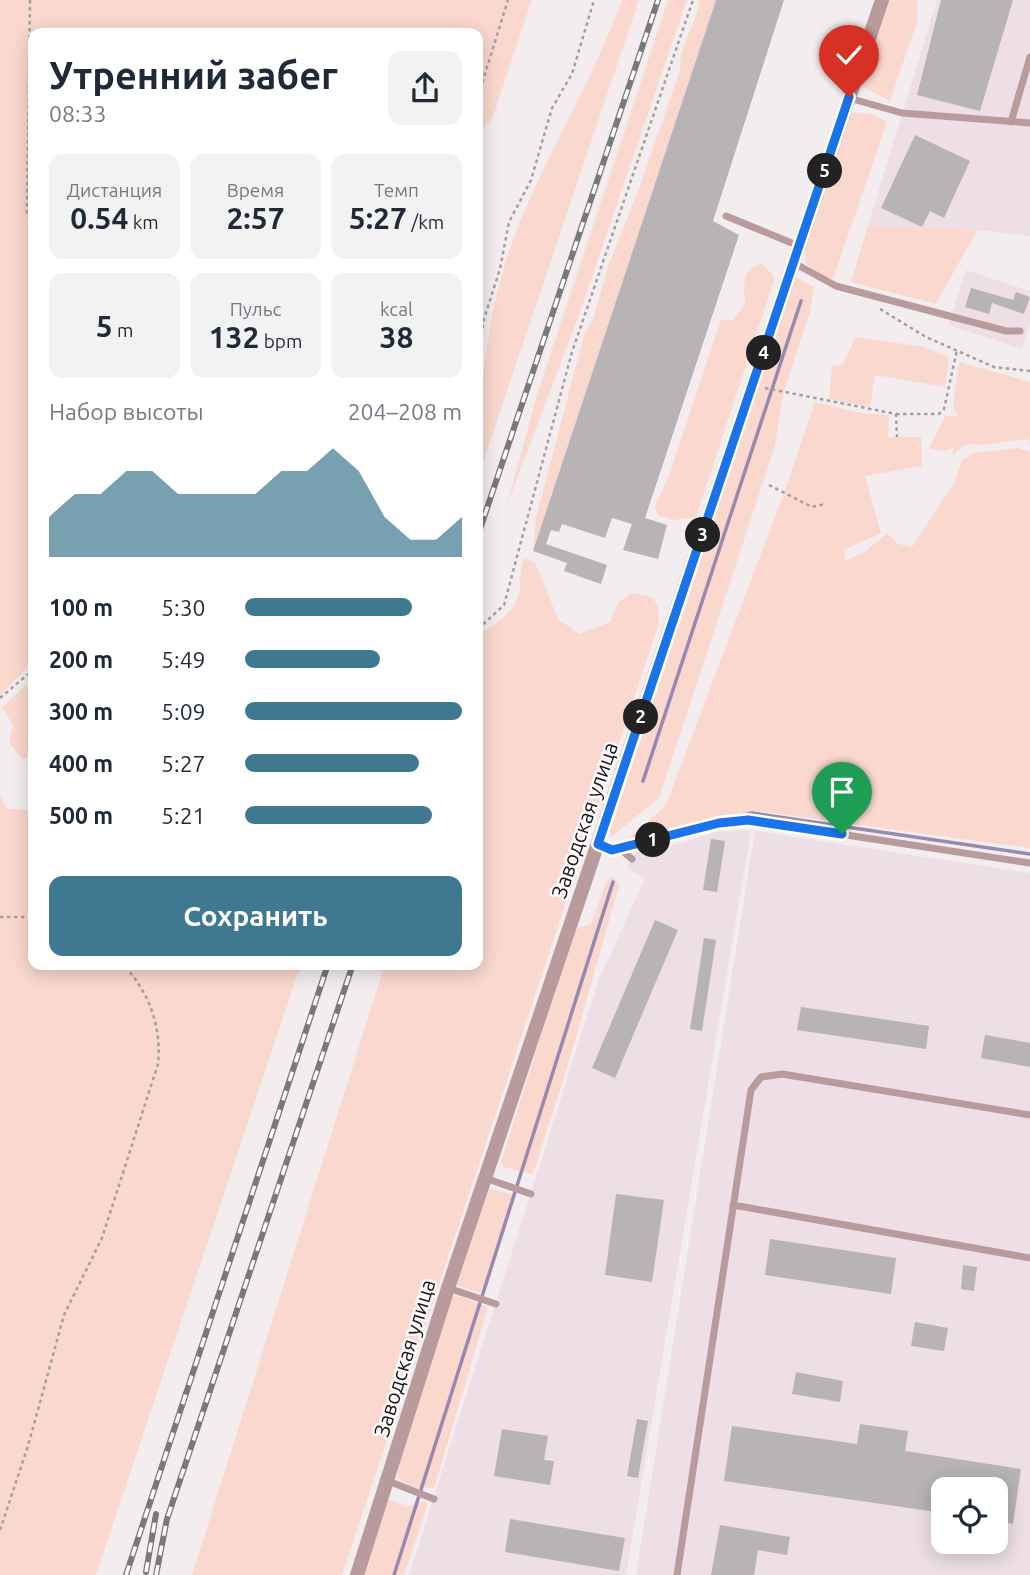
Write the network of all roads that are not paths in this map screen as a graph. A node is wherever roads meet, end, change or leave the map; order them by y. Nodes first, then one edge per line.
1 (882, 0) edge
2 (1030, 57) edge
3 (849, 97) junction
4 (1011, 121) junction
5 (1030, 123) edge
6 (726, 216) dead end
7 (800, 246) junction
8 (794, 263) junction
9 (1020, 331) dead end
10 (598, 844) junction
11 (619, 848) junction
12 (632, 859) dead end
13 (1030, 863) edge
14 (1030, 1115) edge
15 (485, 1178) junction
16 (531, 1194) dead end
17 (733, 1205) junction
18 (1030, 1258) edge
19 (448, 1288) junction
20 (496, 1304) dead end
21 (388, 1481) junction
22 (434, 1499) dead end
23 (357, 1575) edge
24 (677, 1575) edge

1 - 3 street, Заводская улица
2 - 4 lane
3 - 4 lane
3 - 7 street, Заводская улица
4 - 5 lane
6 - 7 lane
7 - 8 street, Заводская улица
8 - 9 lane
8 - 10 street, Заводская улица
10 - 11 lane
10 - 15 street, Заводская улица
11 - 12 lane
11 - 13 lane
14 - 17 lane
15 - 16 lane
15 - 19 street, Заводская улица
17 - 18 lane
17 - 24 lane
19 - 20 lane
19 - 21 street, Заводская улица
21 - 22 lane
21 - 23 street, Заводская улица

